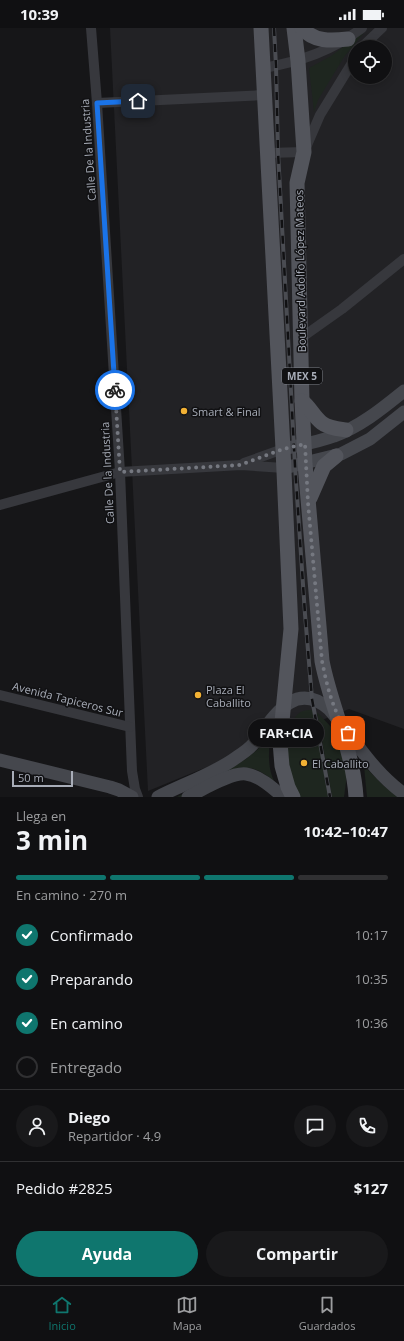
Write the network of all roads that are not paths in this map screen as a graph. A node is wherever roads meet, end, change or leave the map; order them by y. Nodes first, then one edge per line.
1 (91, 28) edge
2 (261, 28) edge
3 (294, 28) edge
4 (302, 28) edge
5 (362, 28) edge
6 (382, 28) edge
7 (348, 39) junction
8 (369, 40) edge
9 (298, 61) junction
10 (264, 68) junction
11 (348, 69) edge
12 (265, 94) junction
13 (97, 103) junction
14 (304, 152) junction
15 (268, 153) junction
16 (404, 259) edge
17 (301, 338) junction
18 (404, 391) edge
19 (302, 401) junction
20 (404, 412) edge
21 (346, 430) junction
22 (305, 444) junction
23 (283, 449) junction
24 (336, 456) junction
25 (305, 464) junction
26 (240, 465) junction
27 (284, 468) junction
28 (120, 472) junction
29 (308, 503) junction
30 (0, 505) edge
31 (0, 695) edge
32 (284, 706) junction
33 (340, 721) junction
34 (130, 727) junction
35 (0, 760) edge
36 (404, 794) edge
37 (132, 797) edge
38 (138, 797) edge
39 (158, 797) edge
40 (188, 797) edge
41 (283, 797) edge
42 (293, 797) edge
43 (356, 797) edge

1 - 13 street, Calle De la Industria
2 - 10 main road, MEX 5
3 - 9 main road, Boulevard Adolfo López Mateos / MEX 5
4 - 7 main road
5 - 7 street
6 - 8 street
7 - 9 street
9 - 10 street
9 - 14 main road, Boulevard Adolfo López Mateos / MEX 5
10 - 12 main road, MEX 5
11 - 14 street
12 - 13 street
12 - 15 main road, MEX 5
13 - 28 street, Calle De la Industria
14 - 15 street
14 - 17 main road, Boulevard Adolfo López Mateos / MEX 5
15 - 23 main road, MEX 5
16 - 17 street
17 - 19 main road, Boulevard Adolfo López Mateos / MEX 5
18 - 21 street
19 - 21 main road
19 - 22 main road, Boulevard Adolfo López Mateos / MEX 5
20 - 24 street
21 - 22 street
22 - 23 street
22 - 25 main road, Boulevard Adolfo López Mateos / MEX 5
23 - 26 street
23 - 27 main road, MEX 5
24 - 25 street
24 - 29 main road
25 - 27 street
25 - 29 main road, Boulevard Adolfo López Mateos / MEX 5
26 - 27 street
26 - 28 street
27 - 32 main road, MEX 5
28 - 30 street
28 - 34 street, Calle De la Industria
29 - 33 main road, Boulevard Adolfo López Mateos / MEX 5
31 - 34 street, Avenida Tapiceros Sur
32 - 33 street
32 - 39 street
32 - 42 main road, MEX 5
33 - 36 street
33 - 43 main road, Boulevard Adolfo López Mateos / MEX 5
34 - 38 street, Calle De la Industria
35 - 37 street
40 - 41 street

